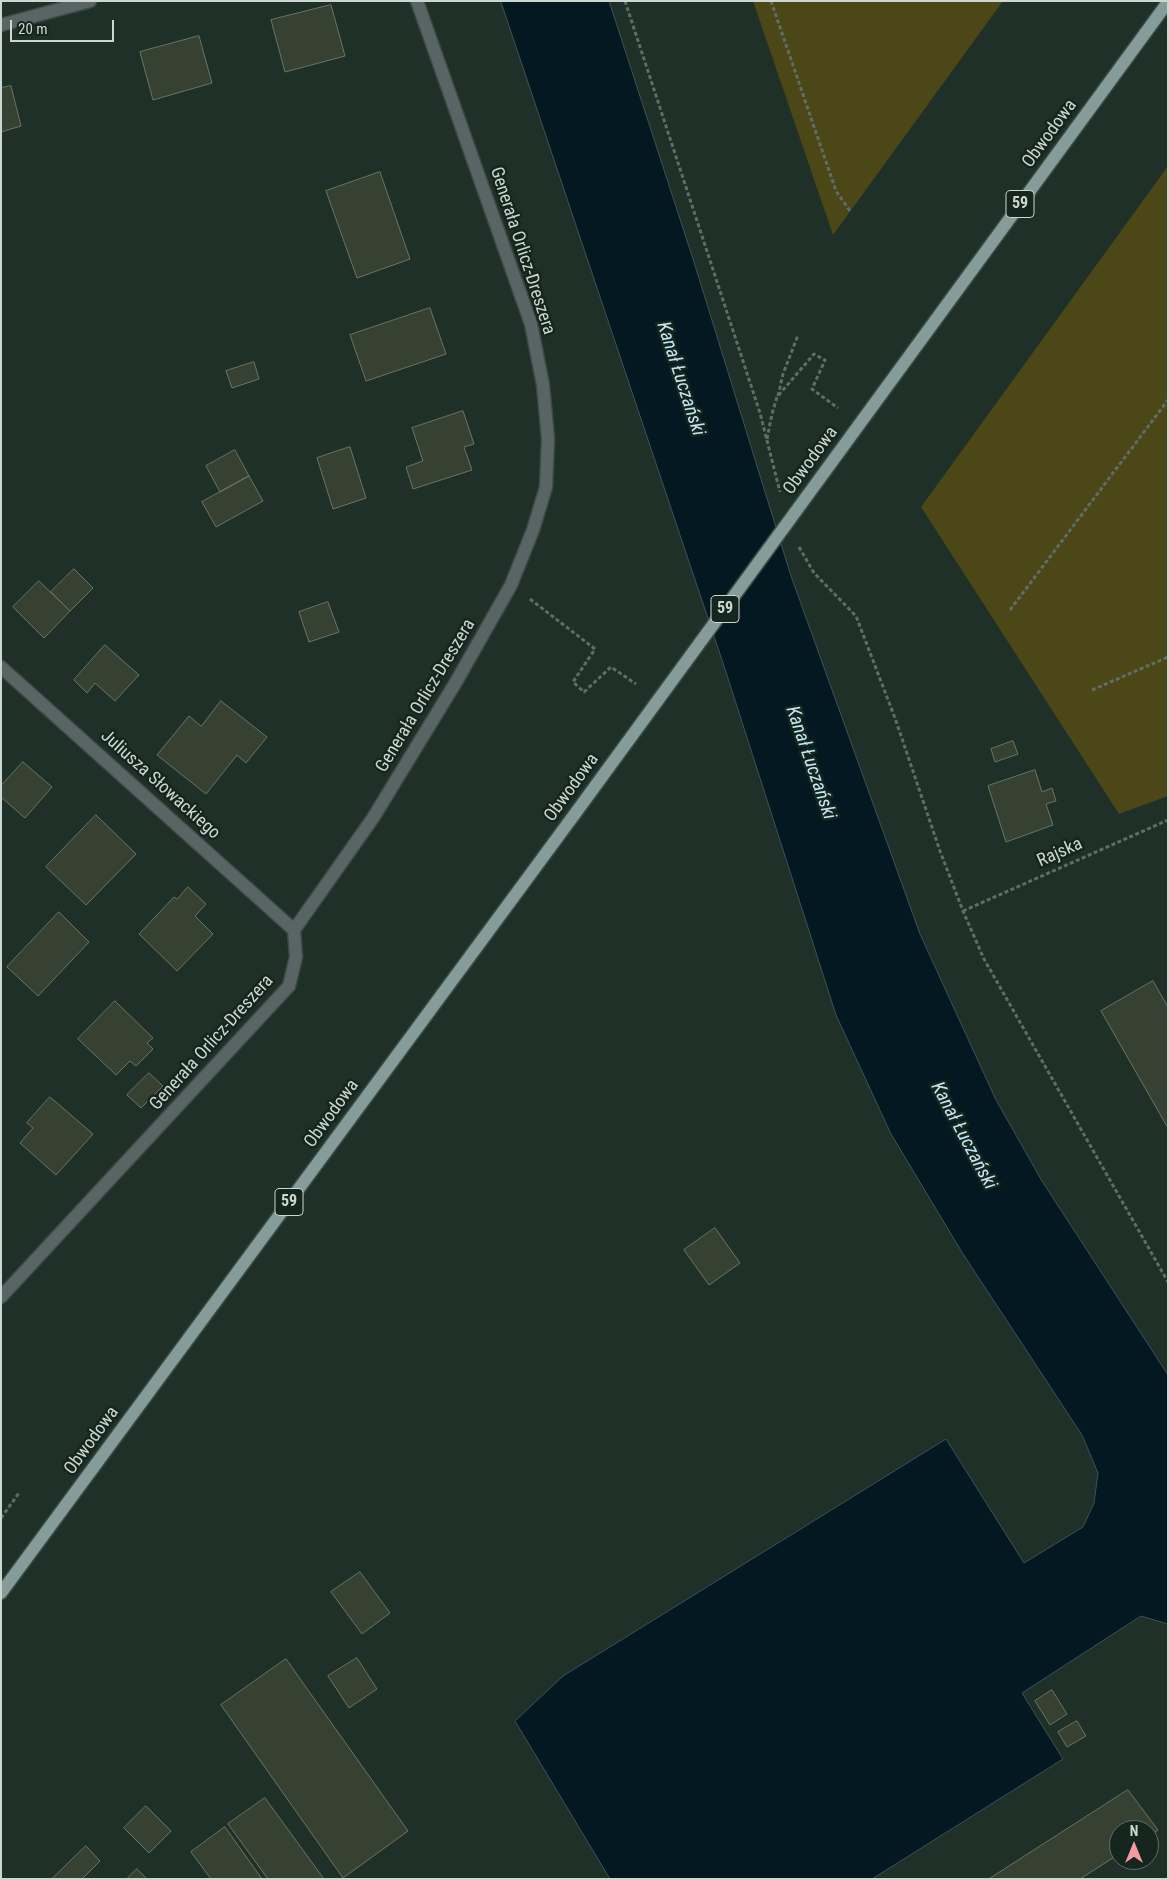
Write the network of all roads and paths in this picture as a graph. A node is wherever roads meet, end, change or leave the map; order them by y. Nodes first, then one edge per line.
1 (90, 1) edge
2 (417, 1) edge
3 (625, 1) edge
4 (770, 1) edge
5 (1168, 2) edge
6 (1, 25) edge
7 (850, 212) dead end
8 (798, 335) dead end
9 (777, 397) junction
10 (1168, 400) edge
11 (838, 408) dead end
12 (766, 440) junction
13 (782, 501) dead end
14 (798, 545) dead end
15 (511, 585) junction
16 (1010, 610) dead end
17 (1168, 657) edge
18 (1, 667) edge
19 (636, 684) dead end
20 (1092, 690) dead end
21 (1168, 820) edge
22 (963, 911) junction
23 (294, 930) junction
24 (1168, 1282) edge
25 (1, 1297) edge
26 (19, 1493) dead end
27 (1, 1518) edge
28 (1, 1593) edge

1 - 6 street
2 - 15 street, Generała Orlicz-Dreszera
3 - 12 path
4 - 7 path
5 - 28 main road, Obwodowa / 59, bridge
8 - 9 path
9 - 11 path
9 - 12 path
10 - 16 path
12 - 13 path
14 - 22 path
15 - 19 path
15 - 23 street, Generała Orlicz-Dreszera
17 - 20 path
18 - 23 street, Juliusza Słowackiego
21 - 22 path, Rajska
22 - 24 path
23 - 25 street, Generała Orlicz-Dreszera
26 - 27 path

